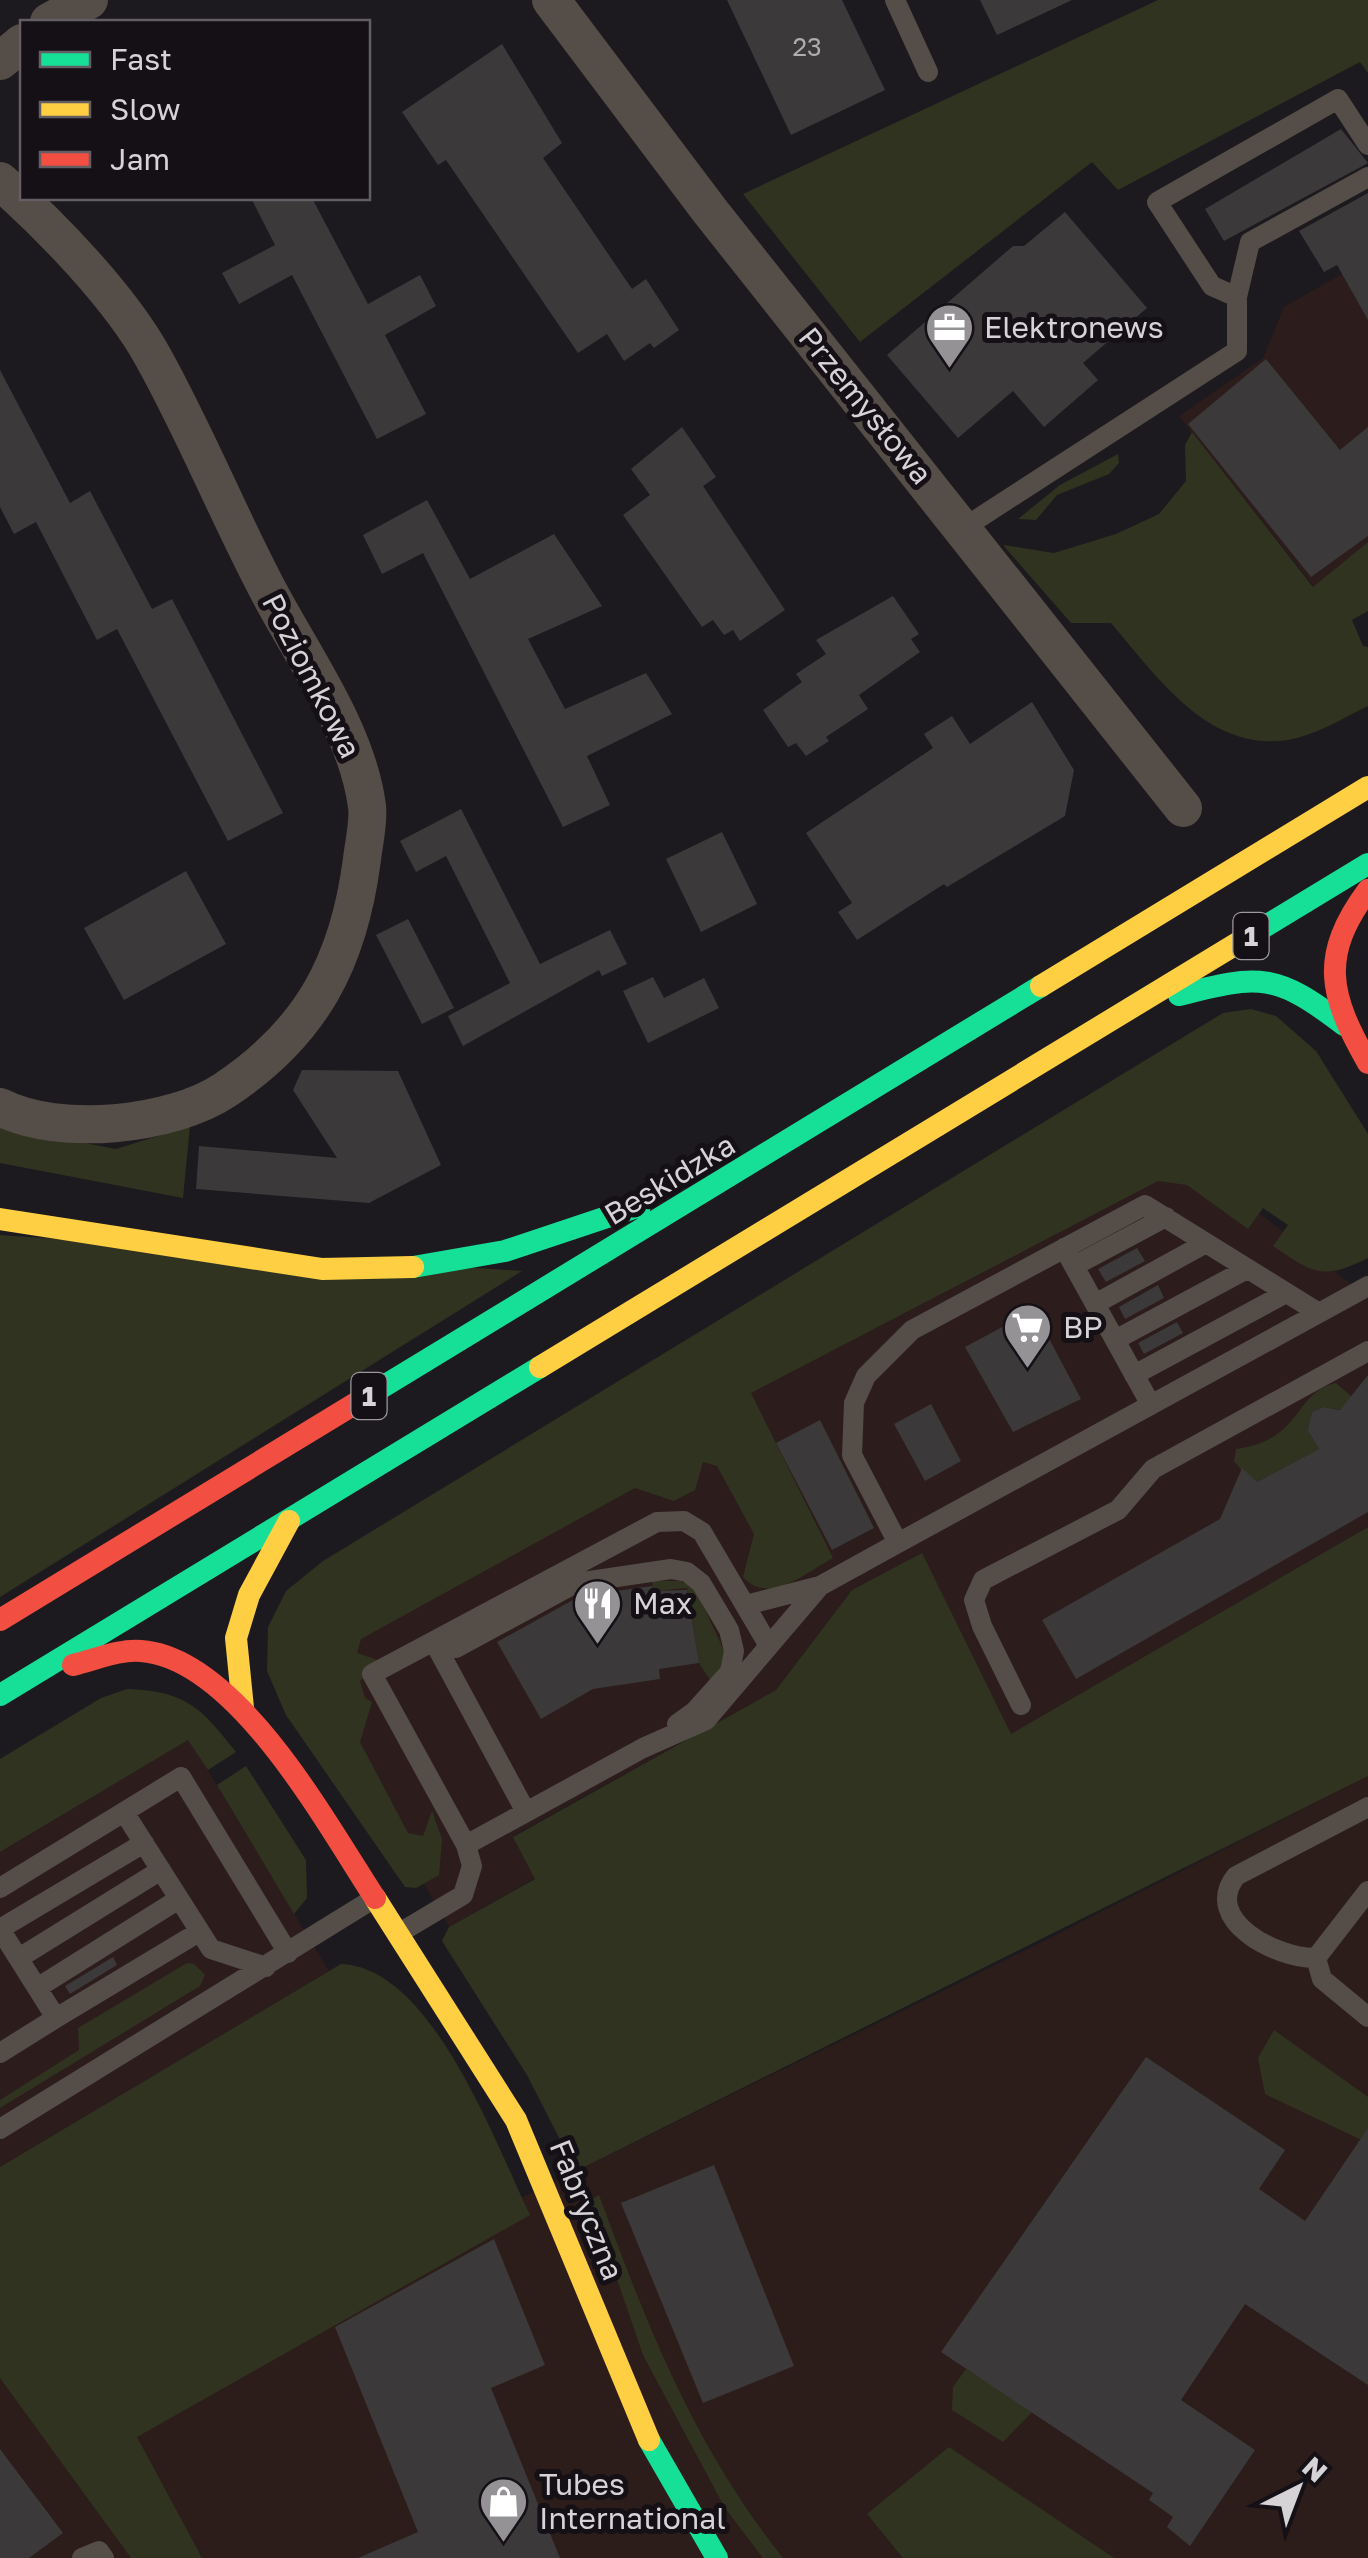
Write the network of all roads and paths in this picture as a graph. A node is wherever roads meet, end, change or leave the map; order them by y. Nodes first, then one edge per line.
1 (89, 0) edge
2 (551, 0) edge
3 (894, 0) edge
4 (53, 20) edge
5 (20, 45) edge
6 (0, 61) edge
7 (928, 72) dead end
8 (1368, 145) edge
9 (1368, 178) edge
10 (0, 181) edge
11 (20, 198) edge
12 (22, 200) edge
13 (1237, 297) junction
14 (965, 527) junction
15 (1368, 787) edge
16 (1183, 808) dead end
17 (1368, 864) edge
18 (1368, 890) edge
19 (1133, 1008) junction
20 (1344, 1025) junction
21 (1368, 1063) edge
22 (0, 1107) edge
23 (738, 1174) junction
24 (0, 1219) edge
25 (1206, 1243) junction
26 (1069, 1257) junction
27 (1248, 1268) junction
28 (1368, 1286) edge
29 (1286, 1293) junction
30 (1095, 1304) junction
31 (1319, 1313) junction
32 (1115, 1340) junction
33 (1368, 1351) edge
34 (1134, 1375) junction
35 (1151, 1405) junction
36 (290, 1518) junction
37 (898, 1543) junction
38 (564, 1581) junction
39 (820, 1586) junction
40 (746, 1604) junction
41 (0, 1620) edge
42 (434, 1642) junction
43 (769, 1646) junction
44 (36, 1674) junction
45 (0, 1695) edge
46 (1021, 1705) dead end
47 (243, 1708) junction
48 (643, 1748) junction
49 (1368, 1807) edge
50 (124, 1812) junction
51 (526, 1812) junction
52 (144, 1843) junction
53 (466, 1845) junction
54 (161, 1870) junction
55 (0, 1888) edge
56 (1368, 1890) edge
57 (375, 1898) junction
58 (179, 1900) junction
59 (0, 1929) edge
60 (199, 1932) junction
61 (399, 1933) junction
62 (288, 1952) junction
63 (19, 1958) junction
64 (1316, 1958) junction
65 (266, 1967) junction
66 (37, 1988) junction
67 (1368, 2017) edge
68 (56, 2018) junction
69 (0, 2053) edge
70 (0, 2129) edge
71 (82, 2558) edge
72 (104, 2558) edge
73 (717, 2558) edge

1 - 4 street
2 - 14 street, Przemysłowa
3 - 7 lane
5 - 6 street
8 - 13 lane
9 - 13 lane
10 - 11 street, Poziomkowa
12 - 22 street, Poziomkowa
13 - 14 lane
14 - 16 street, Przemysłowa
15 - 23 main road, Beskidzka / 1
17 - 19 main road, 1
18 - 20 main road
19 - 20 main road
19 - 36 main road, 1
20 - 21 main road
23 - 24 main road
23 - 41 main road, Beskidzka / 1
25 - 26 lane
25 - 27 lane
25 - 30 lane
26 - 30 lane
26 - 37 lane
27 - 29 lane
27 - 32 lane
28 - 31 lane
29 - 31 lane
29 - 34 lane
30 - 32 lane
31 - 35 lane
32 - 34 lane
33 - 46 lane
34 - 35 lane
35 - 37 lane
36 - 44 main road, 1
36 - 47 main road
37 - 39 lane
38 - 40 lane
38 - 42 lane
38 - 48 lane
39 - 40 lane
39 - 43 lane
40 - 43 lane
42 - 51 lane
42 - 53 lane
43 - 48 lane
44 - 45 main road, 1
44 - 47 main road
47 - 57 main road, Fabryczna
48 - 51 lane
49 - 64 lane
50 - 52 lane
50 - 55 lane
50 - 62 lane
51 - 53 lane
52 - 54 lane
52 - 59 lane
53 - 61 lane
54 - 58 lane
54 - 63 lane
56 - 64 lane
57 - 61 main road, Fabryczna
57 - 62 lane
58 - 60 lane
58 - 66 lane
59 - 63 lane
60 - 65 lane
60 - 68 lane
61 - 73 main road, Fabryczna
62 - 65 lane
63 - 66 lane
64 - 67 lane
65 - 70 lane
66 - 68 lane
68 - 69 lane
71 - 72 lane

